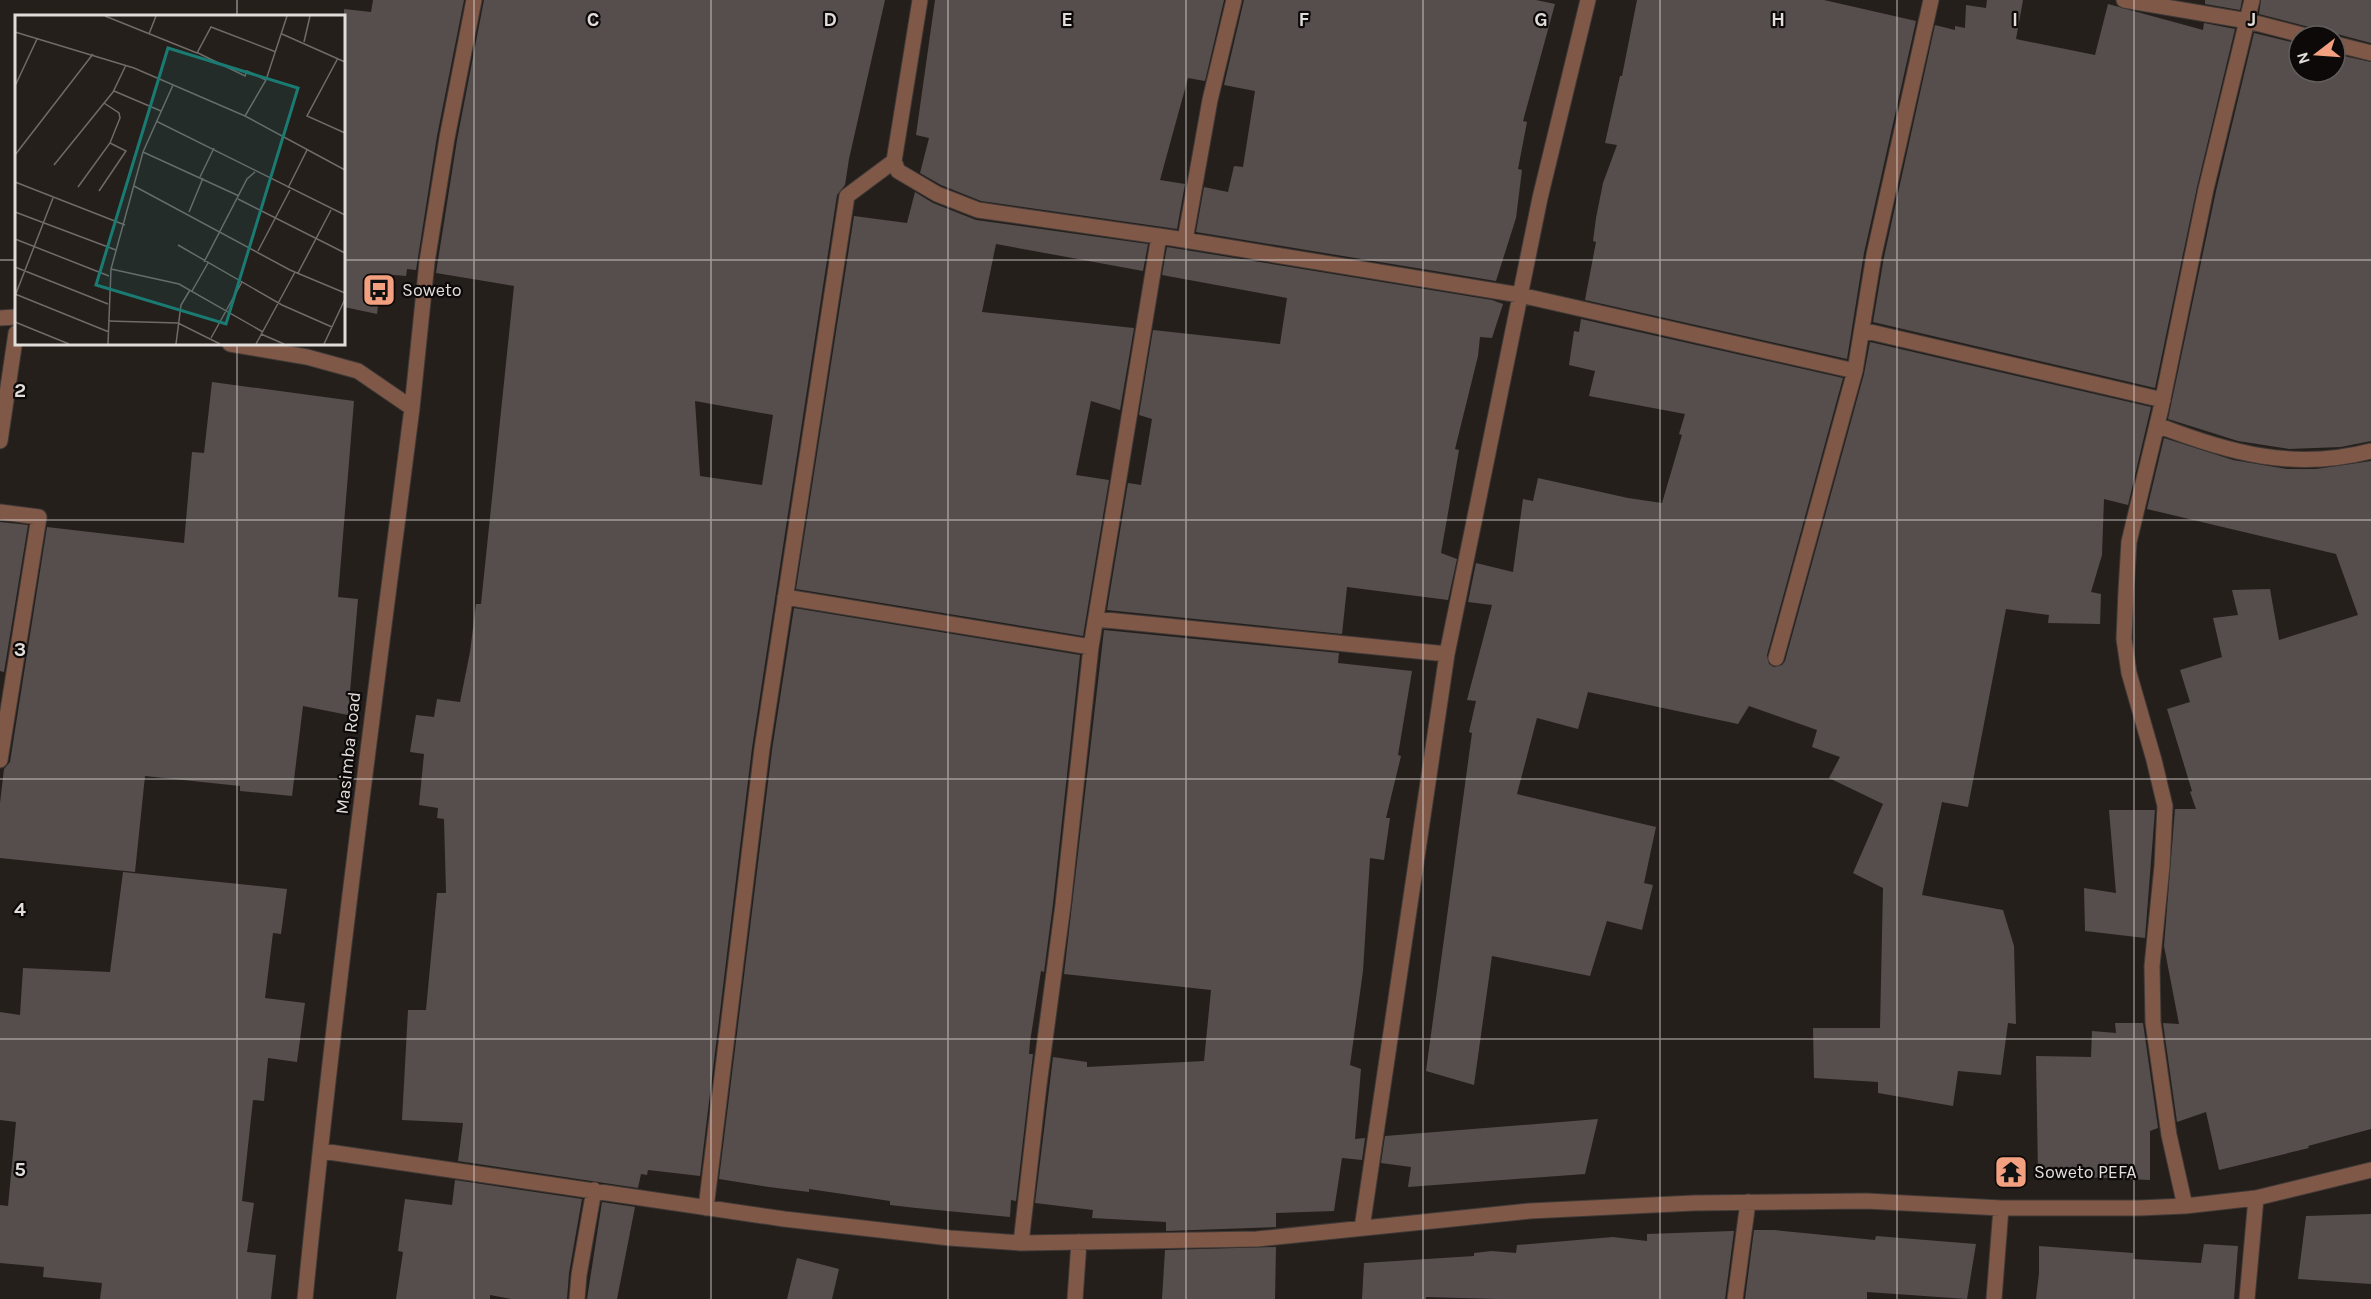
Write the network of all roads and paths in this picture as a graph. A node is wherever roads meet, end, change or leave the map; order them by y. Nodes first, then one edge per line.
1 (474, 0) edge
2 (920, 0) edge
3 (1234, 0) edge
4 (1588, 0) edge
5 (1931, 0) edge
6 (2124, 0) edge
7 (2252, 0) edge
8 (2248, 21) junction
9 (2287, 31) edge
10 (2347, 47) edge
11 (2371, 53) edge
12 (894, 161) junction
13 (1159, 236) junction
14 (1185, 240) junction
15 (1520, 295) junction
16 (15, 317) edge
17 (0, 318) edge
18 (1862, 330) junction
19 (15, 340) edge
20 (236, 345) edge
21 (1855, 371) junction
22 (2163, 400) junction
23 (412, 408) junction
24 (2157, 425) junction
25 (0, 441) edge
26 (2371, 451) edge
27 (0, 512) edge
28 (785, 597) junction
29 (1096, 619) junction
30 (1091, 647) junction
31 (1447, 654) junction
32 (1776, 658) dead end
33 (0, 760) edge
34 (322, 1151) junction
35 (2371, 1170) edge
36 (594, 1190) junction
37 (2256, 1198) junction
38 (1748, 1202) junction
39 (2185, 1206) junction
40 (706, 1208) junction
41 (2001, 1208) junction
42 (1362, 1228) junction
43 (1079, 1242) junction
44 (1021, 1243) junction
45 (305, 1299) edge
46 (577, 1299) edge
47 (1075, 1299) edge
48 (1735, 1299) edge
49 (1994, 1299) edge
50 (2247, 1299) edge

1 - 23 street, Masimba Road
2 - 12 street
3 - 14 street
4 - 15 street
5 - 18 street
6 - 8 street
7 - 8 street
8 - 9 street
8 - 22 street
10 - 11 street
12 - 13 street
12 - 28 street
13 - 14 street
13 - 29 street
14 - 15 street
15 - 21 street
15 - 31 street
16 - 17 street
18 - 21 street
18 - 22 street
19 - 25 street
20 - 23 street
21 - 32 street
22 - 24 street
23 - 34 street, Masimba Road
24 - 26 street
24 - 39 street
27 - 33 street
28 - 30 street
28 - 40 street
29 - 30 street
29 - 31 street
30 - 44 street
31 - 42 street
34 - 36 street
34 - 45 street, Masimba Road
35 - 37 street
36 - 40 street
36 - 46 street
37 - 39 street
37 - 50 street
38 - 41 street
38 - 42 street
38 - 48 street
39 - 41 street
40 - 44 street
41 - 49 street
42 - 43 street
43 - 44 street
43 - 47 street

